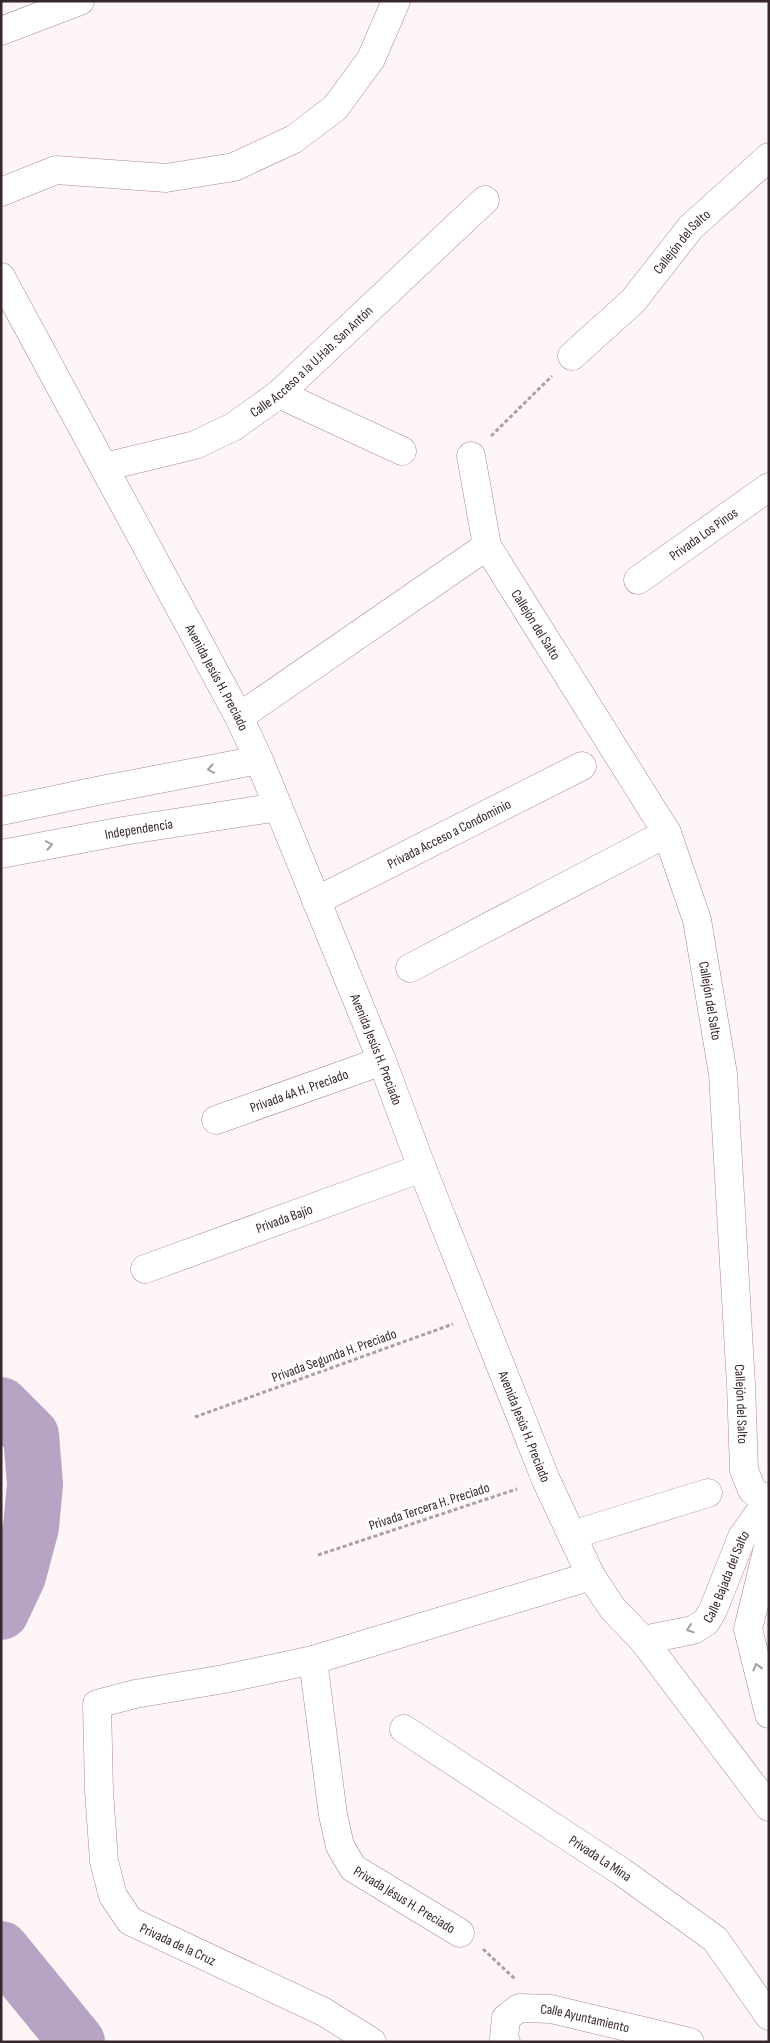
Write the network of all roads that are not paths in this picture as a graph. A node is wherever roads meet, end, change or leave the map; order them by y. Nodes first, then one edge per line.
1 (80, 1) edge
2 (396, 1) edge
3 (1, 31) edge
4 (769, 157) edge
5 (1, 192) edge
6 (485, 200) dead end
7 (1, 277) edge
8 (10, 312) edge
9 (572, 356) road end
10 (279, 394) junction
11 (402, 452) dead end
12 (471, 456) road end
13 (104, 467) junction
14 (769, 487) edge
15 (487, 546) junction
16 (638, 580) dead end
17 (238, 717) junction
18 (259, 760) junction
19 (582, 766) dead end
20 (278, 808) junction
21 (1, 811) edge
22 (666, 833) junction
23 (1, 854) edge
24 (316, 900) junction
25 (410, 968) dead end
26 (382, 1061) junction
27 (216, 1120) dead end
28 (422, 1168) junction
29 (145, 1269) dead end
30 (708, 1493) dead end
31 (768, 1499) edge
32 (572, 1535) junction
33 (590, 1576) junction
34 (643, 1640) junction
35 (313, 1660) junction
36 (769, 1714) edge
37 (404, 1729) dead end
38 (769, 1807) edge
39 (460, 1933) road end
40 (769, 2016) edge
41 (372, 2042) edge
42 (506, 2042) edge
43 (690, 2042) edge

1 - 3 street
2 - 5 street
4 - 9 street, Callejón del Salto
6 - 10 street, Calle Acceso a la U.Hab. San Antón
7 - 8 street, Avenida Jesús H. Preciado
8 - 13 street, Avenida Jesús H. Preciado
10 - 11 street
10 - 13 street, Calle Acceso a la U.Hab. San Antón
12 - 15 street, Callejón del Salto
13 - 17 street, Avenida Jesús H. Preciado
14 - 16 street, Privada Los Pinos
15 - 17 street
15 - 22 street, Callejón del Salto
17 - 18 street, Avenida Jesús H. Preciado
18 - 20 street, Avenida Jesús H. Preciado
18 -> 21 street
19 - 24 street, Privada Acceso a Condominio
23 -> 20 street, Independencia
20 - 24 street, Avenida Jesús H. Preciado
22 - 25 street
22 - 31 street, Callejón del Salto
24 - 26 street, Avenida Jesús H. Preciado
26 - 27 street, Privada 4A H. Preciado
26 - 28 street, Avenida Jesús H. Preciado
28 - 29 street, Privada Bajío
28 - 32 street, Avenida Jesús H. Preciado
30 - 32 street
31 -> 34 street, Calle Bajada del Salto
36 -> 31 street, Calle Bajada del Salto
32 - 33 street, Avenida Jesús H. Preciado
33 - 34 street, Avenida Jesús H. Preciado
33 - 35 street
34 - 38 street, Avenida Jesús H. Preciado
35 - 39 street, Privada Jésus H. Preciado
35 - 41 street, Privada de la Cruz
37 - 40 street, Privada La Mina
42 - 43 street, Calle Ayuntamiento

